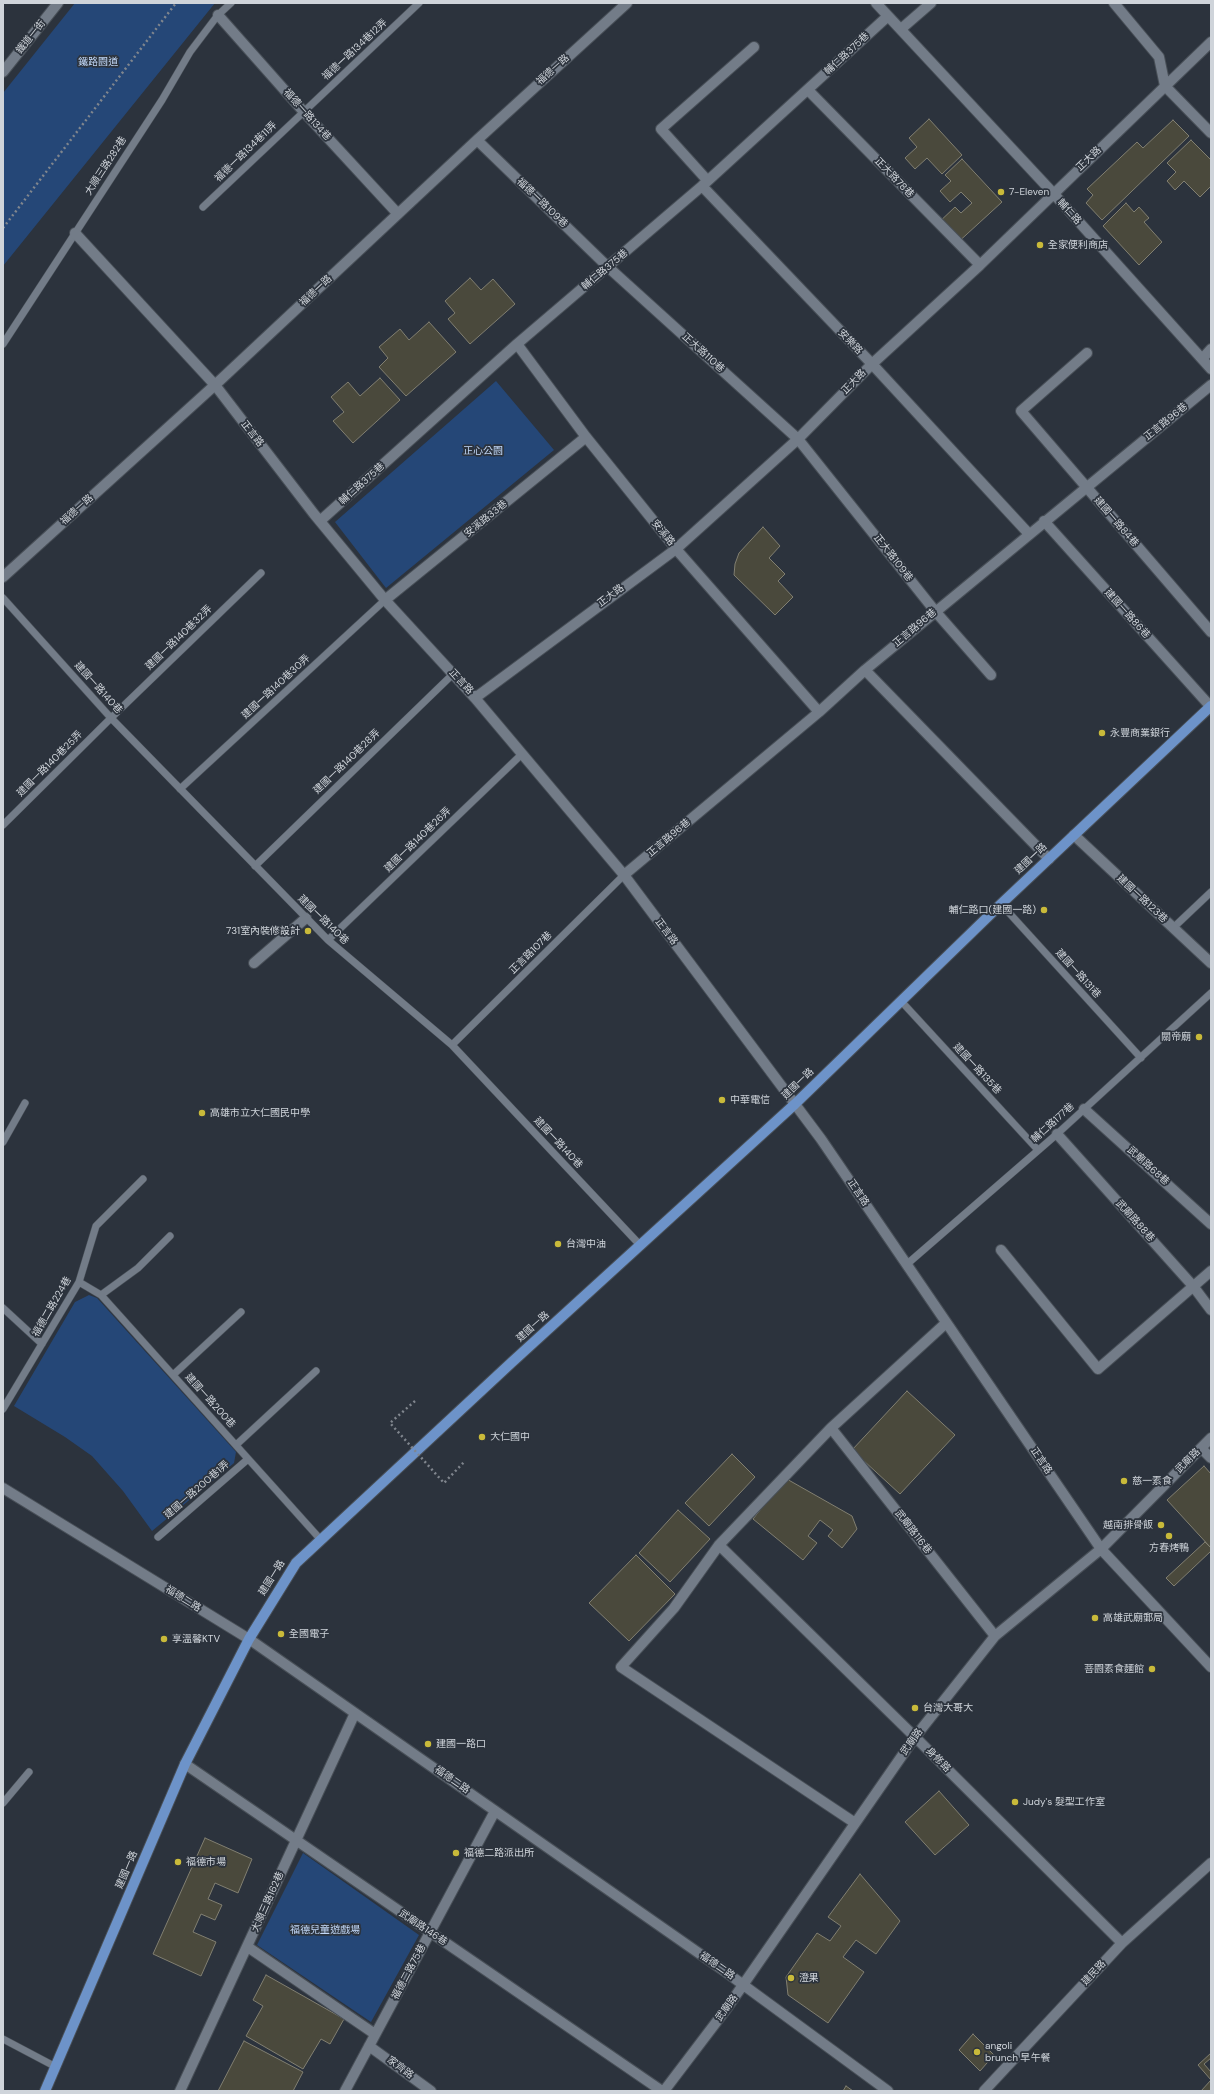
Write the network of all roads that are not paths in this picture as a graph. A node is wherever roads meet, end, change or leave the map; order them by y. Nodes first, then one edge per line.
1 (58, 3) edge
2 (231, 3) edge
3 (420, 3) edge
4 (627, 3) edge
5 (876, 3) edge
6 (931, 3) edge
7 (1114, 3) edge
8 (218, 15) junction
9 (888, 16) junction
10 (901, 29) junction
11 (1211, 42) edge
12 (754, 47) dead end
13 (3, 72) edge
14 (1165, 86) junction
15 (808, 90) junction
16 (304, 112) junction
17 (1211, 133) edge
18 (477, 140) junction
19 (705, 183) junction
20 (1053, 194) junction
21 (203, 207) dead end
22 (398, 214) junction
23 (75, 234) junction
24 (980, 265) junction
25 (608, 267) junction
26 (3, 344) edge
27 (517, 344) junction
28 (1211, 349) edge
29 (1087, 353) dead end
30 (1202, 359) junction
31 (872, 364) junction
32 (1211, 369) edge
33 (1211, 385) edge
34 (215, 386) junction
35 (586, 437) junction
36 (798, 439) junction
37 (1086, 487) junction
38 (320, 521) junction
39 (1044, 521) junction
40 (1029, 534) junction
41 (676, 549) junction
42 (261, 574) dead end
43 (3, 577) edge
44 (3, 598) edge
45 (385, 600) junction
46 (935, 611) junction
47 (1211, 632) edge
48 (865, 670) junction
49 (453, 674) junction
50 (991, 675) dead end
51 (475, 698) junction
52 (1211, 706) edge
53 (819, 712) junction
54 (111, 718) junction
55 (522, 754) junction
56 (180, 789) junction
57 (3, 825) edge
58 (1074, 835) junction
59 (1049, 859) junction
60 (255, 866) junction
61 (624, 875) junction
62 (1211, 892) edge
63 (1001, 904) junction
64 (306, 918) junction
65 (1173, 928) junction
66 (328, 940) junction
67 (254, 963) dead end
68 (1211, 963) edge
69 (1211, 993) edge
70 (901, 1001) junction
71 (452, 1045) junction
72 (1141, 1058) junction
73 (24, 1103) dead end
74 (795, 1104) junction
75 (1084, 1109) junction
76 (1057, 1134) junction
77 (3, 1142) edge
78 (1038, 1150) junction
79 (143, 1179) dead end
80 (1211, 1224) edge
81 (170, 1236) dead end
82 (640, 1245) junction
83 (1001, 1250) dead end
84 (906, 1265) junction
85 (1211, 1271) edge
86 (79, 1282) junction
87 (1193, 1286) junction
88 (101, 1295) junction
89 (3, 1308) edge
90 (1211, 1310) edge
91 (241, 1312) dead end
92 (946, 1323) junction
93 (42, 1344) junction
94 (316, 1371) dead end
95 (173, 1375) junction
96 (3, 1409) edge
97 (831, 1428) junction
98 (1211, 1438) edge
99 (236, 1445) junction
100 (1201, 1448) junction
101 (1211, 1458) edge
102 (248, 1459) junction
103 (3, 1488) edge
104 (158, 1537) dead end
105 (321, 1540) junction
106 (718, 1545) junction
107 (1100, 1549) junction
108 (995, 1636) junction
109 (249, 1639) junction
110 (1211, 1667) edge
111 (355, 1713) junction
112 (915, 1737) junction
113 (185, 1764) junction
114 (29, 1772) dead end
115 (3, 1803) edge
116 (495, 1811) junction
117 (855, 1823) junction
118 (296, 1840) junction
119 (1211, 1863) edge
120 (430, 1933) junction
121 (1122, 1943) junction
122 (248, 1947) junction
123 (744, 1985) junction
124 (376, 2034) junction
125 (3, 2039) edge
126 (370, 2046) junction
127 (56, 2067) junction
128 (45, 2091) edge
129 (180, 2091) edge
130 (345, 2091) edge
131 (431, 2091) edge
132 (663, 2091) edge
133 (888, 2091) edge
134 (984, 2091) edge

1 - 13 street, 鐵道一街
2 - 8 lane, 大順三路282巷
3 - 16 lane, 福德一路134巷12弄
4 - 18 street, 福德一路
5 - 9 street, 輔仁路
6 - 10 street
7 - 14 street
8 - 16 street, 福德一路134巷
8 - 23 lane, 大順三路282巷
9 - 10 street, 輔仁路
9 - 15 street, 輔仁路375巷
10 - 20 street, 輔仁路
11 - 14 street, 正大路
12 - 19 street, 安樂路
14 - 17 street
14 - 20 street, 正大路
15 - 19 street, 輔仁路375巷
15 - 24 street, 正大路78巷
16 - 21 lane, 福德一路134巷11弄
16 - 22 street, 福德一路134巷
18 - 22 street, 福德一路
18 - 25 street, 福德一路109巷
19 - 25 street, 輔仁路375巷
19 - 31 street, 安樂路
20 - 24 street, 正大路
20 - 30 street, 輔仁路
22 - 34 street, 福德一路
23 - 26 lane, 大順三路282巷
23 - 34 street, 正言路
24 - 31 street, 正大路
25 - 27 street, 輔仁路375巷
25 - 36 street, 正大路110巷
27 - 35 street, 安溪路
27 - 38 street, 輔仁路375巷
28 - 30 street
29 - 37 street, 建國一路84巷
30 - 32 street, 輔仁路
31 - 36 street, 正大路
31 - 40 street, 安樂路
33 - 37 street, 正言路96巷
34 - 38 street, 正言路
34 - 43 street, 福德一路
35 - 41 street, 安溪路
35 - 45 street, 安溪路33巷
36 - 41 street, 正大路
36 - 46 street, 正大路109巷
37 - 39 street, 正言路96巷
37 - 47 street, 建國一路84巷
38 - 45 street, 正言路
39 - 40 street, 正言路96巷
39 - 52 street, 建國一路86巷
40 - 46 street, 正言路96巷
41 - 51 street, 正大路
41 - 53 street, 安溪路
42 - 54 lane, 建國一路140巷32弄
44 - 54 lane, 建國一路140巷
45 - 49 street, 正言路
45 - 56 lane, 建國一路140巷30弄
46 - 48 street, 正言路96巷
46 - 50 street, 正大路109巷
48 - 53 street, 正言路96巷
48 - 59 street
49 - 51 street, 正言路
49 - 60 lane, 建國一路140巷28弄
51 - 55 street, 正言路
52 - 58 main road, 建國一路
53 - 61 street, 正言路96巷
54 - 56 lane, 建國一路140巷
54 - 57 lane, 建國一路140巷25弄
55 - 61 street, 正言路
55 - 66 lane, 建國一路140巷26弄
56 - 60 lane, 建國一路140巷
58 - 59 main road, 建國一路
58 - 65 street, 建國一路123巷
59 - 63 main road, 建國一路
60 - 64 lane, 建國一路140巷
61 - 71 lane, 正言路107巷
61 - 74 street, 正言路
62 - 65 lane
63 - 70 main road, 建國一路
63 - 72 lane, 建國一路131巷
64 - 66 lane, 建國一路140巷
64 - 67 street
65 - 68 street, 建國一路123巷
66 - 71 lane, 建國一路140巷
69 - 72 lane, 輔仁路177巷
70 - 74 main road, 建國一路
70 - 78 lane, 建國一路135巷
71 - 82 lane, 建國一路140巷
72 - 75 lane, 輔仁路177巷
73 - 77 lane
74 - 82 main road, 建國一路
74 - 84 street, 正言路
75 - 76 lane, 輔仁路177巷
75 - 80 street, 武廟路68巷
76 - 78 lane, 輔仁路177巷
76 - 87 street, 武廟路88巷
78 - 84 lane, 輔仁路177巷
79 - 86 lane, 福德二路224巷
81 - 88 lane
82 - 105 main road, 建國一路
83 - 87 street
84 - 92 street, 正言路
85 - 87 street
86 - 88 lane, 建國一路200巷
86 - 93 lane, 福德二路224巷
87 - 90 street, 武廟路88巷
88 - 95 lane, 建國一路200巷
89 - 93 lane
91 - 95 lane
92 - 97 street
92 - 107 street, 正言路
93 - 96 lane, 福德二路224巷
94 - 99 lane
95 - 99 lane, 建國一路200巷
97 - 106 street
97 - 108 street, 武廟路116巷
98 - 100 street, 武廟路
99 - 102 lane, 建國一路200巷
100 - 101 street
100 - 107 street, 武廟路
102 - 104 lane, 建國一路200巷1弄
102 - 105 lane, 建國一路200巷
103 - 109 street, 福德二路
105 - 109 main road, 建國一路
106 - 112 street, 身修路
106 - 117 street
107 - 108 street, 武廟路
107 - 110 street, 正言路
108 - 112 street, 武廟路
109 - 111 street, 福德二路
109 - 113 main road, 建國一路
111 - 116 street, 福德二路
111 - 118 street, 大順三路162巷
112 - 117 street, 武廟路
112 - 121 street, 身修路
113 - 118 street, 武廟路146巷
113 - 127 main road, 建國一路
114 - 115 lane
116 - 120 street, 福德二路75巷
116 - 123 street, 福德二路
117 - 123 street, 武廟路
118 - 120 street, 武廟路146巷
118 - 122 street, 大順三路162巷
119 - 121 street, 建民路
120 - 124 street, 福德二路75巷
120 - 132 street, 武廟路146巷
121 - 134 street, 建民路
122 - 124 street
122 - 129 street, 大順三路162巷
123 - 132 street, 武廟路
123 - 133 street, 福德二路
124 - 126 street, 福德二路75巷
125 - 127 lane
126 - 130 street, 福德二路75巷
126 - 131 street, 家齊路
127 - 128 main road, 建國一路

